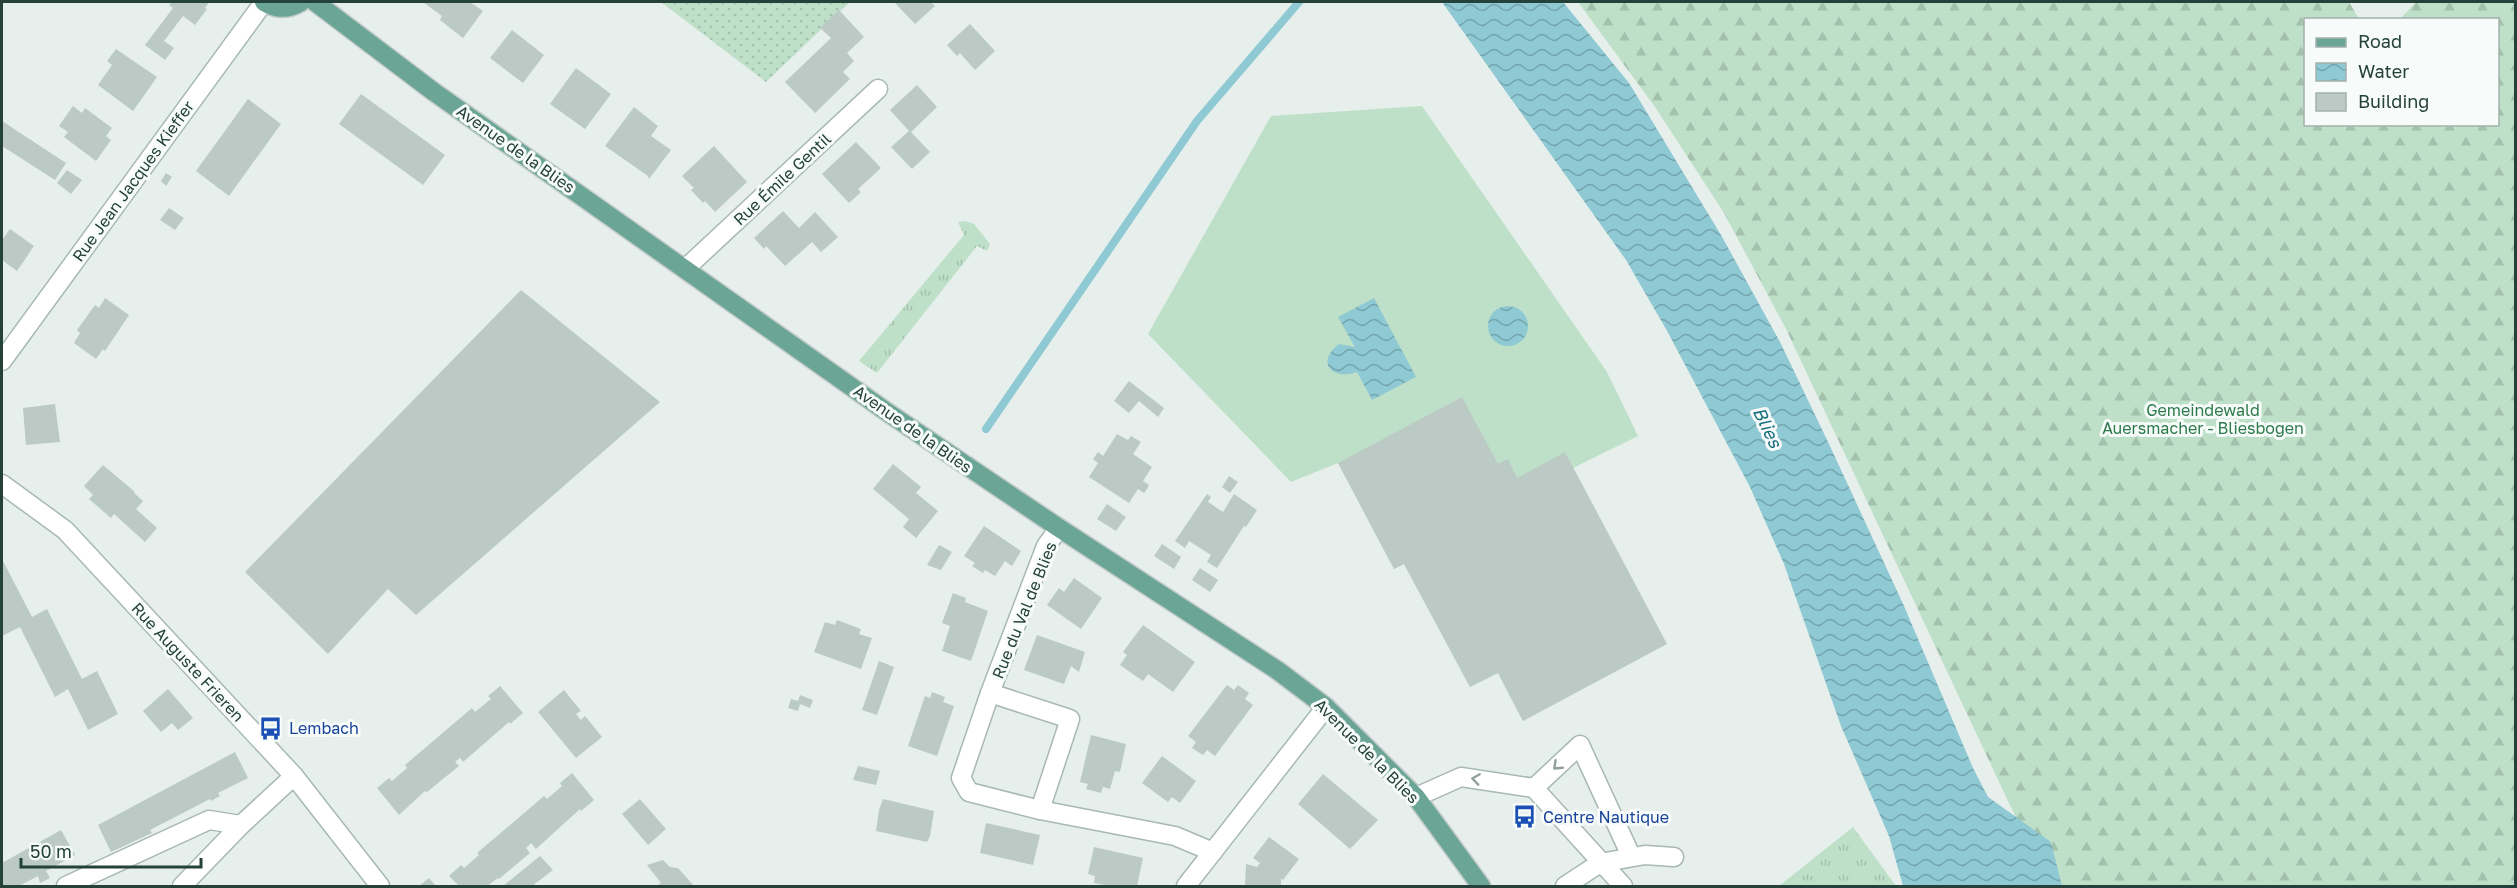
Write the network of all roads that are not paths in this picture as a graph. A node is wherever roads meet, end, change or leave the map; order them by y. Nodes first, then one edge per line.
1 (264, 2) edge
2 (301, 2) edge
3 (315, 2) edge
4 (878, 89) dead end
5 (686, 268) junction
6 (2, 361) edge
7 (2, 484) edge
8 (1059, 528) junction
9 (990, 693) junction
10 (1326, 707) junction
11 (294, 776) junction
12 (1534, 788) junction
13 (1416, 797) junction
14 (1040, 810) junction
15 (241, 825) junction
16 (1213, 852) junction
17 (1631, 856) junction
18 (1674, 857) dead end
19 (1600, 863) junction
20 (77, 884) edge
21 (182, 886) edge
22 (380, 886) edge
23 (1186, 886) edge
24 (1480, 886) edge
25 (1564, 886) edge
26 (1623, 886) edge

1 - 2 main road
1 - 6 street, Rue Jean Jacques Kieffer
3 - 5 main road, Avenue de la Blies
4 - 5 street, Rue Émile Gentil
5 - 8 main road, Avenue de la Blies
7 - 11 street, Rue Auguste Frieren
8 - 9 street, Rue du Val de Blies
8 - 10 main road, Avenue de la Blies
9 - 14 street, Rue du Val de Blies
9 - 14 street, Rue du Val de Blies
10 - 13 main road, Avenue de la Blies
10 - 16 street
11 - 15 street
11 - 22 street, Rue Auguste Frieren
12 -> 13 street
17 -> 12 street
12 - 19 street
13 - 24 main road, Avenue de la Blies
14 - 16 street, Rue du Val de Blies
15 - 20 street
15 - 21 street
16 - 23 street
17 - 18 street
17 - 19 street
19 - 25 street
19 - 26 street

